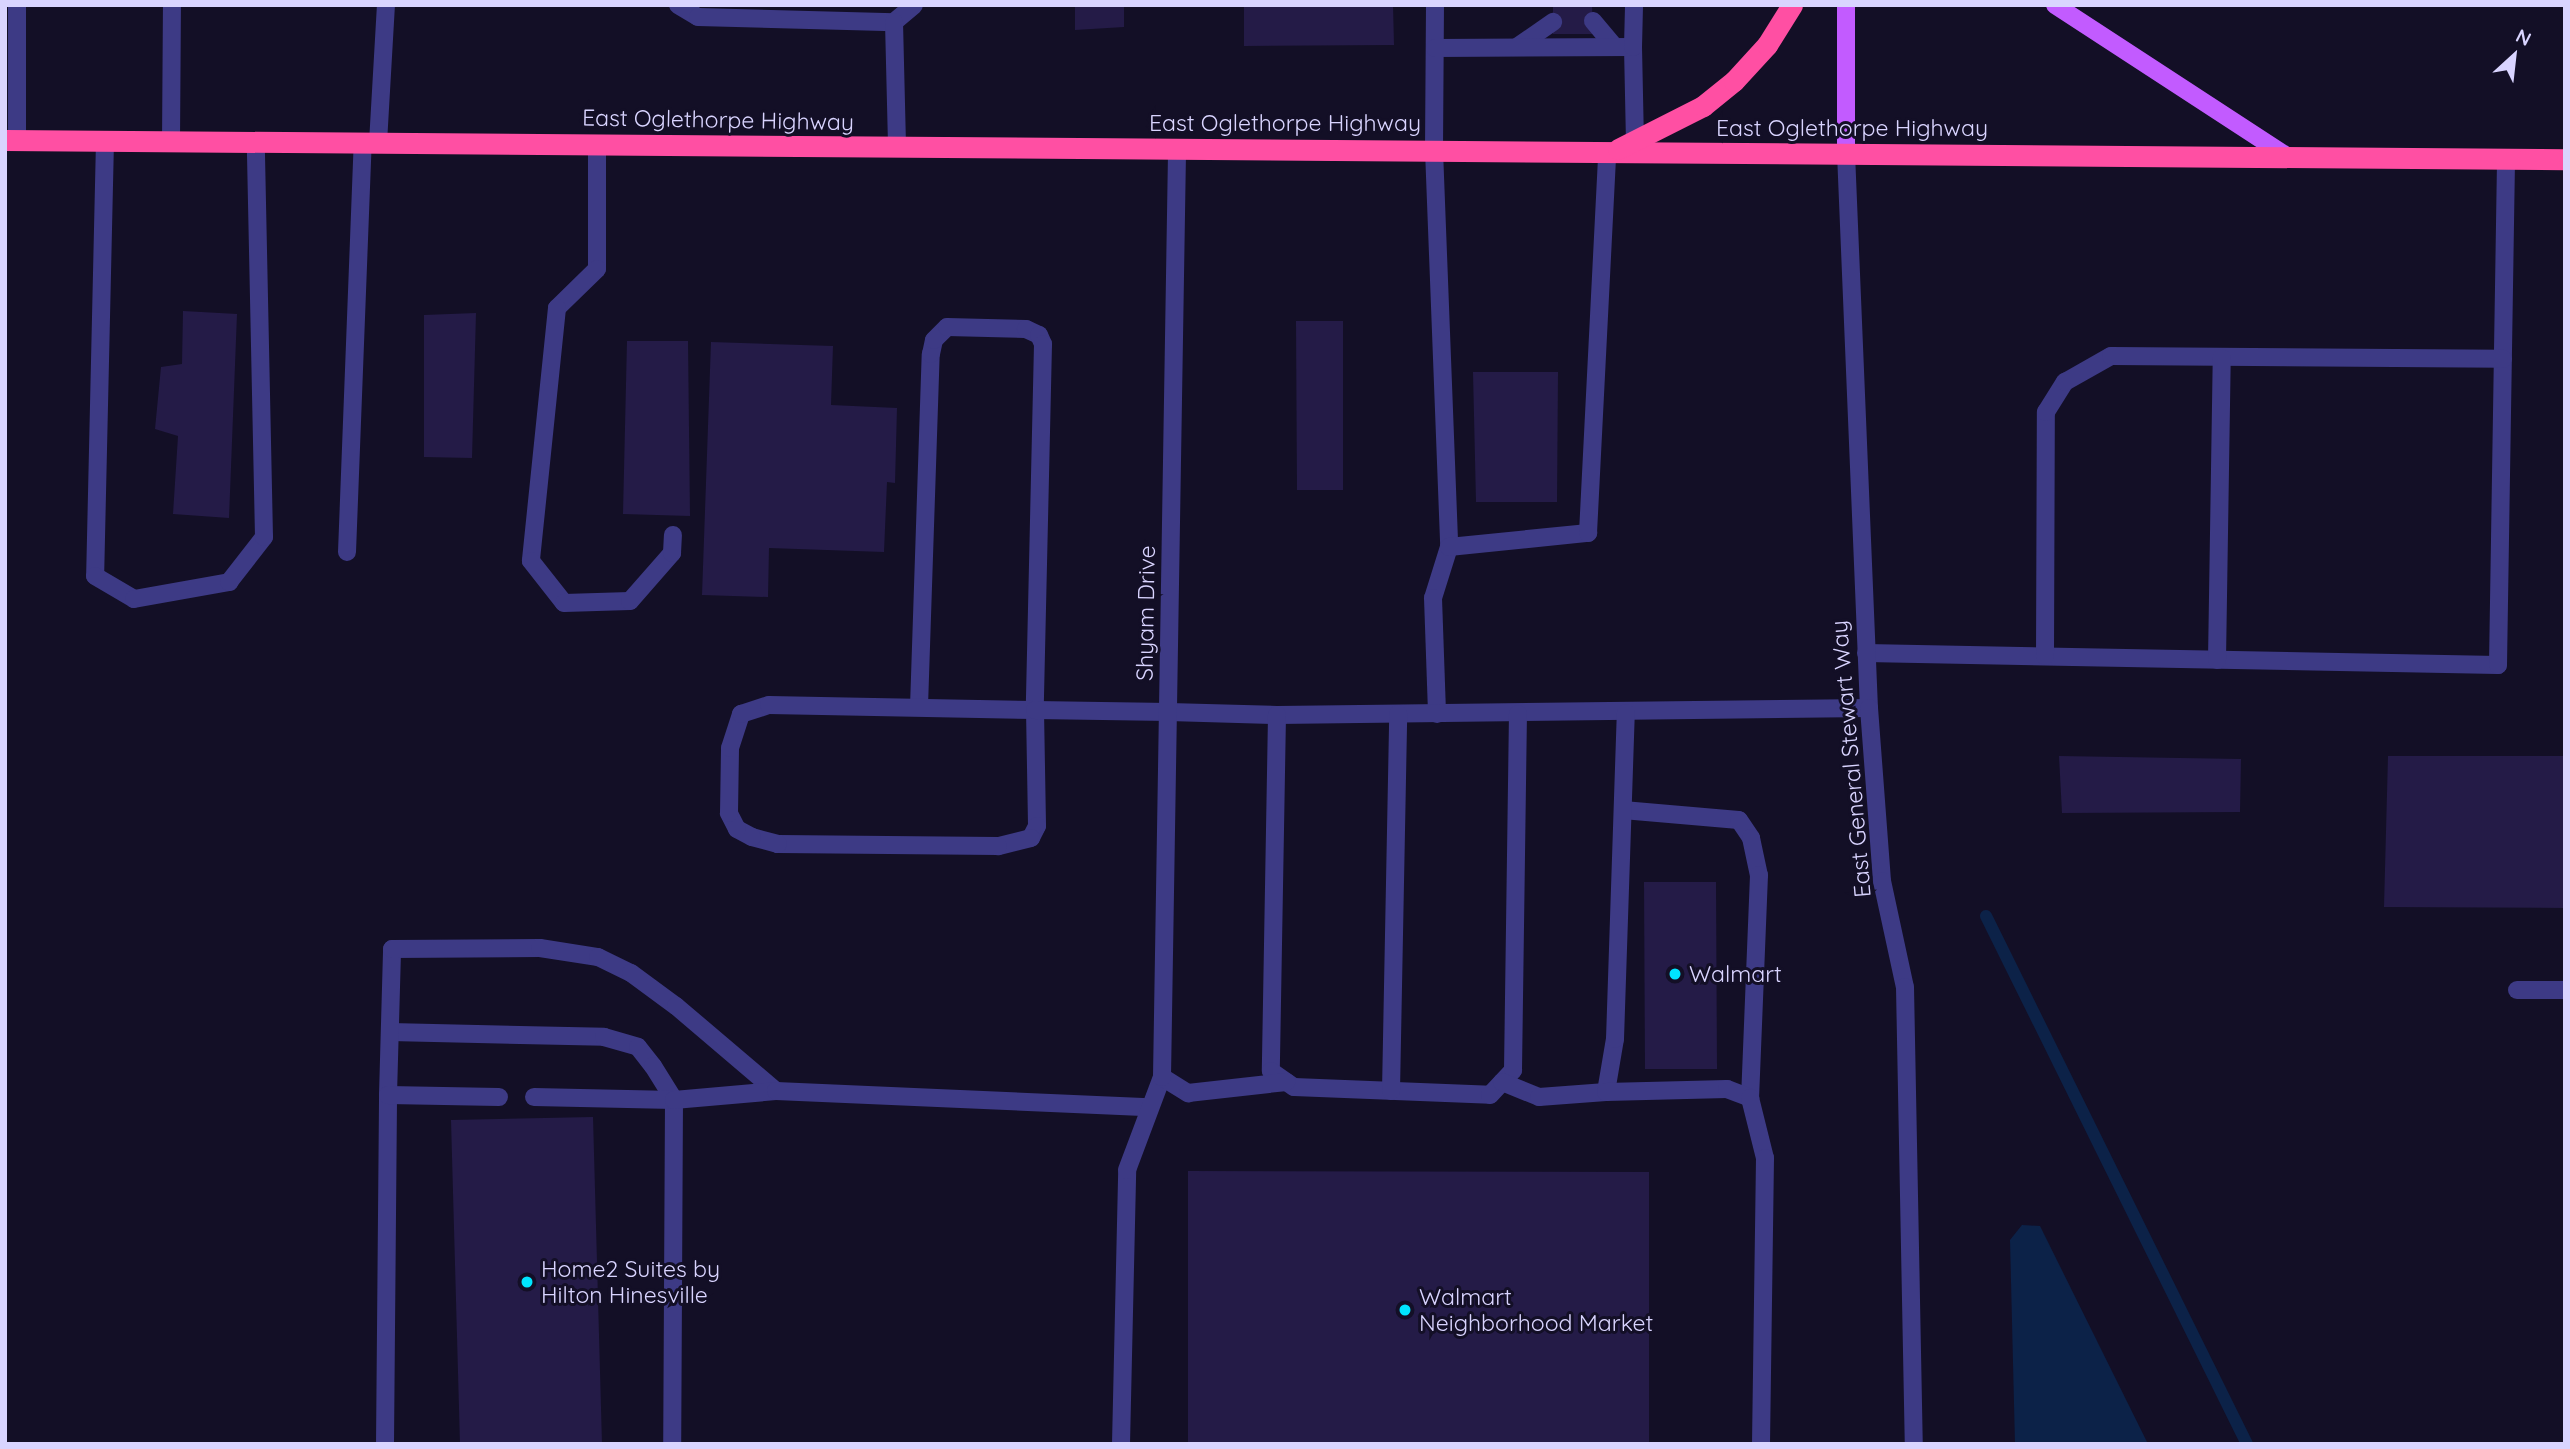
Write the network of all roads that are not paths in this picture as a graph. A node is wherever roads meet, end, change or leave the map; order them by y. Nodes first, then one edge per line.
1 (17, 5) edge
2 (172, 5) edge
3 (386, 5) edge
4 (678, 5) edge
5 (914, 5) edge
6 (1435, 5) edge
7 (1792, 5) edge
8 (1846, 5) edge
9 (2055, 5) edge
10 (1632, 7) edge
11 (1593, 21) dead end
12 (894, 22) junction
13 (1553, 22) dead end
14 (1517, 47) junction
15 (1615, 47) junction
16 (1633, 47) junction
17 (1435, 48) junction
18 (11, 140) edge
19 (104, 141) junction
20 (171, 142) junction
21 (257, 142) junction
22 (1634, 142) junction
23 (371, 143) junction
24 (597, 145) junction
25 (897, 148) junction
26 (1177, 150) junction
27 (1434, 150) junction
28 (1846, 153) junction
29 (1607, 154) junction
30 (2287, 156) junction
31 (2506, 159) junction
32 (2565, 159) edge
33 (2222, 358) junction
34 (2503, 359) junction
35 (673, 535) dead end
36 (1449, 547) junction
37 (347, 552) dead end
38 (1866, 653) junction
39 (2045, 656) junction
40 (2217, 660) junction
41 (919, 707) junction
42 (1869, 708) junction
43 (1035, 710) junction
44 (1169, 712) junction
45 (1626, 713) junction
46 (1398, 714) junction
47 (1437, 714) junction
48 (1518, 714) junction
49 (1277, 715) junction
50 (1623, 810) junction
51 (2517, 990) dead end
52 (2565, 990) edge
53 (390, 1032) junction
54 (1162, 1077) junction
55 (1286, 1082) junction
56 (1502, 1082) junction
57 (776, 1091) junction
58 (1391, 1091) junction
59 (1606, 1091) junction
60 (388, 1095) junction
61 (499, 1097) dead end
62 (534, 1097) dead end
63 (1750, 1098) junction
64 (674, 1100) junction
65 (1149, 1107) junction
66 (385, 1444) edge
67 (672, 1444) edge
68 (1121, 1444) edge
69 (1761, 1444) edge
70 (1914, 1444) edge

1 - 18 street
2 - 20 street
3 - 23 street
4 - 12 street
5 - 12 street
6 - 17 street
7 - 22 highway
8 - 28 main road
9 - 30 main road
10 - 16 street
11 - 15 street
12 - 25 street
13 - 14 street
14 - 15 street
14 - 17 street
15 - 16 street
16 - 22 street
17 - 27 street
18 - 19 highway, East Oglethorpe Highway
19 - 20 highway, East Oglethorpe Highway
19 - 21 street
20 - 21 highway, East Oglethorpe Highway
21 - 23 highway, East Oglethorpe Highway
22 - 29 highway
23 - 24 highway, East Oglethorpe Highway
23 - 37 street
24 - 25 highway, East Oglethorpe Highway
24 - 35 street
25 - 26 highway, East Oglethorpe Highway
26 - 27 highway, East Oglethorpe Highway
26 - 44 street, Shyam Drive
27 - 29 highway, East Oglethorpe Highway
27 - 36 street
28 - 29 highway, East Oglethorpe Highway
28 - 30 highway, East Oglethorpe Highway
28 - 38 street, East General Stewart Way
29 - 36 street
30 - 31 highway, East Oglethorpe Highway
31 - 32 highway, East Oglethorpe Highway
31 - 34 street
33 - 34 street
33 - 39 street
33 - 40 street
34 - 40 street
36 - 47 street
38 - 39 street
38 - 42 street, East General Stewart Way
39 - 40 street
41 - 43 street
41 - 43 street
41 - 43 street
42 - 45 street
42 - 70 street, East General Stewart Way
43 - 44 street
44 - 49 street
44 - 54 street, Shyam Drive
45 - 48 street
45 - 50 street
46 - 47 street
46 - 49 street
46 - 58 street
47 - 48 street
48 - 56 street
49 - 55 street
50 - 59 street
50 - 63 street
51 - 52 street
53 - 57 street
53 - 60 street
53 - 64 street
54 - 55 street
54 - 65 street
55 - 58 street
56 - 58 street
56 - 59 street
57 - 64 street
57 - 65 street
59 - 63 street
60 - 61 street
60 - 66 street
62 - 64 street
63 - 69 street
64 - 67 street
65 - 68 street

